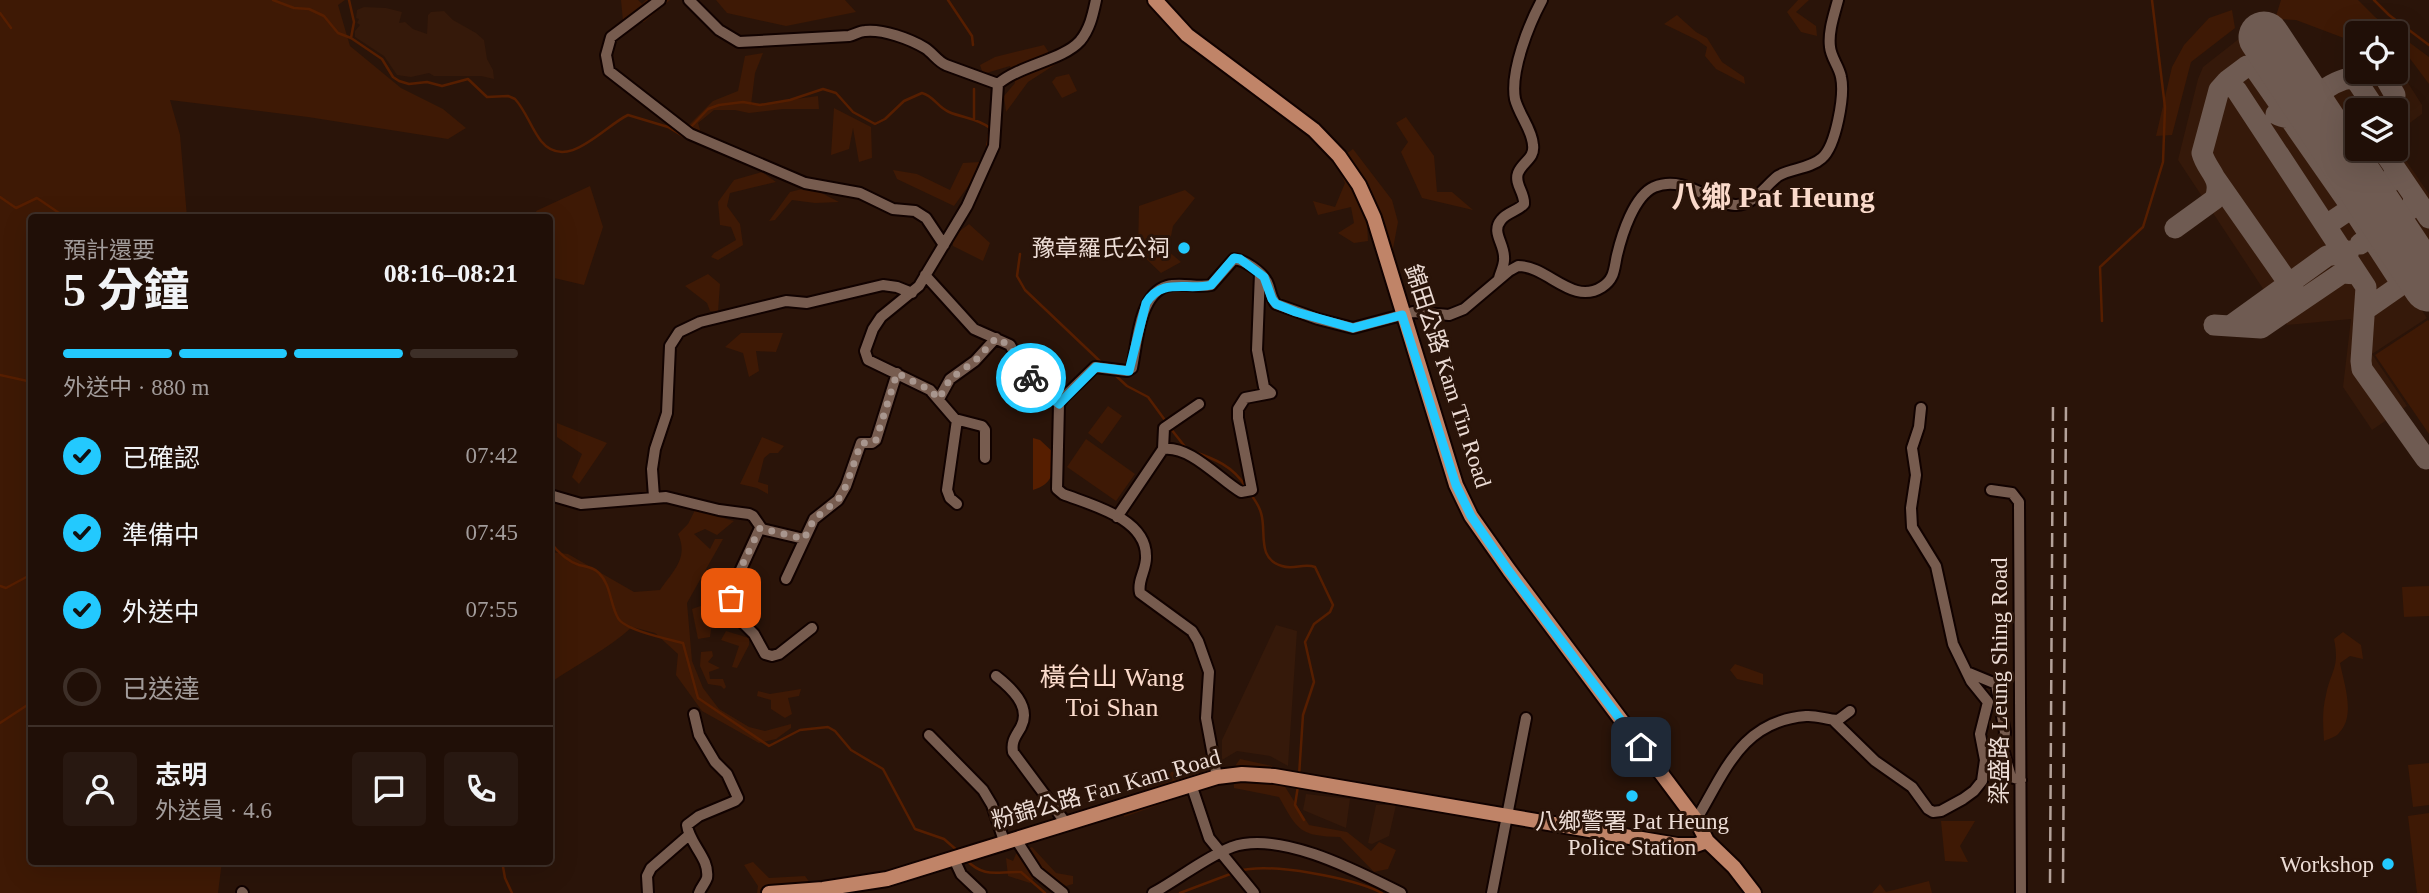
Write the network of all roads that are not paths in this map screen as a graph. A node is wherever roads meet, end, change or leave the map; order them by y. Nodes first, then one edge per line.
1 (660, 0) edge
2 (689, 0) edge
3 (1096, 0) edge
4 (1155, 0) edge
5 (1542, 0) edge
6 (1838, 0) edge
7 (998, 84) junction
8 (944, 245) junction
9 (1260, 274) junction
10 (925, 275) junction
11 (1498, 281) junction
12 (912, 293) junction
13 (1402, 315) junction
14 (996, 338) junction
15 (897, 373) junction
16 (939, 399) junction
17 (1059, 404) junction
18 (1199, 404) dead end
19 (1922, 408) dead end
20 (957, 420) junction
21 (1163, 449) junction
22 (985, 458) dead end
23 (1992, 490) dead end
24 (553, 496) edge
25 (654, 497) junction
26 (957, 504) dead end
27 (1117, 517) junction
28 (760, 528) junction
29 (804, 539) junction
30 (786, 579) dead end
31 (812, 628) dead end
32 (1967, 672) junction
33 (996, 676) dead end
34 (1850, 712) dead end
35 (694, 714) dead end
36 (1526, 718) dead end
37 (1833, 720) junction
38 (929, 735) dead end
39 (1217, 776) junction
40 (2021, 780) junction
41 (1191, 784) junction
42 (1508, 816) junction
43 (1696, 820) junction
44 (1065, 822) junction
45 (689, 835) junction
46 (1010, 839) junction
47 (1707, 841) junction
48 (1220, 853) junction
49 (954, 859) junction
50 (1254, 892) edge
51 (648, 893) edge
52 (699, 893) edge
53 (769, 893) edge
54 (981, 893) edge
55 (1063, 893) edge
56 (1153, 893) edge
57 (1401, 893) edge
58 (1492, 893) edge
59 (1754, 893) edge
60 (2021, 893) edge

1 - 8 street
2 - 7 street
3 - 7 street
4 - 13 main road, 錦田公路 Kam Tin Road
5 - 11 street
6 - 11 street
7 - 8 street
8 - 10 street
9 - 13 street
9 - 17 street
9 - 21 street
10 - 12 street
10 - 14 street
11 - 13 street
12 - 15 street
12 - 25 street
13 - 43 main road, 錦田公路 Kam Tin Road
14 - 16 street
14 - 17 street
15 - 16 street
15 - 29 street
16 - 20 street
17 - 27 street
18 - 21 street
19 - 32 street
20 - 22 street
20 - 26 street
21 - 27 street
23 - 40 street, 梁盛路 Leung Shing Road
24 - 25 street
25 - 28 street
27 - 39 street
28 - 29 street
28 - 31 street
29 - 30 street
32 - 37 street
32 - 40 street
33 - 44 street
34 - 37 street
35 - 45 street
36 - 42 street
37 - 43 street
38 - 46 street
39 - 41 main road, 粉錦公路 Fan Kam Road
39 - 42 main road, 粉錦公路 Fan Kam Road
40 - 60 street, 梁盛路 Leung Shing Road
41 - 44 main road, 粉錦公路 Fan Kam Road
41 - 48 street
42 - 47 main road, 粉錦公路 Fan Kam Road
42 - 58 street
43 - 47 main road, 錦田公路 Kam Tin Road
44 - 46 main road, 粉錦公路 Fan Kam Road
45 - 51 street
45 - 52 street
46 - 49 main road, 粉錦公路 Fan Kam Road
46 - 55 street
47 - 59 main road, 錦田公路 Kam Tin Road
48 - 50 street
48 - 56 street
48 - 57 street
49 - 53 main road, 粉錦公路 Fan Kam Road
49 - 54 street

